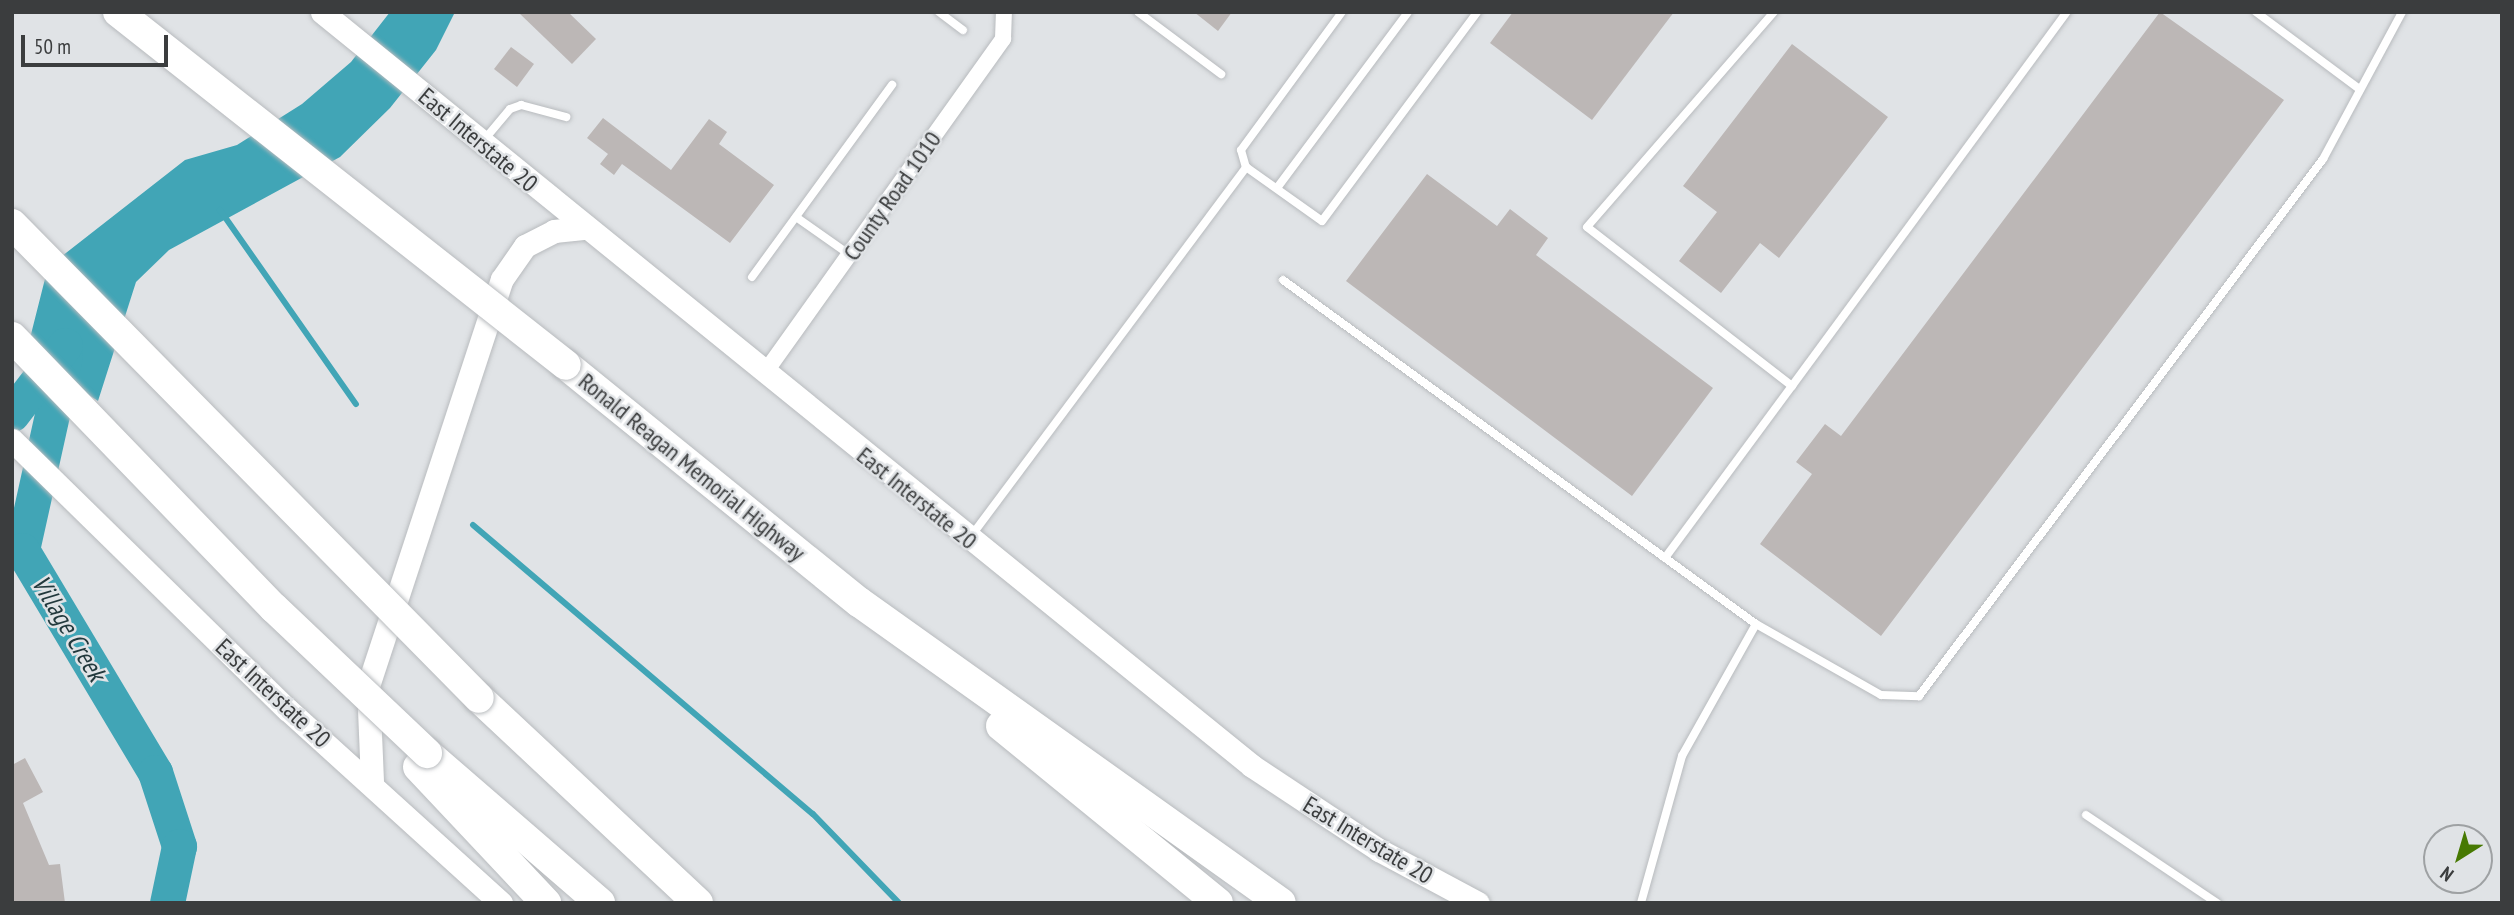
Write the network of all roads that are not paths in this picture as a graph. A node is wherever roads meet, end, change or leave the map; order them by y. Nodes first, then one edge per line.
1 (118, 12) edge
2 (322, 12) edge
3 (939, 12) edge
4 (1004, 12) edge
5 (1139, 12) edge
6 (1342, 12) edge
7 (1408, 12) edge
8 (1477, 12) edge
9 (1774, 12) edge
10 (2067, 12) edge
11 (2256, 12) edge
12 (2402, 12) edge
13 (963, 30) dead end
14 (1221, 74) dead end
15 (892, 85) dead end
16 (2358, 88) junction
17 (566, 117) dead end
18 (476, 138) junction
19 (1246, 167) junction
20 (1277, 188) junction
21 (796, 217) junction
22 (12, 224) edge
23 (583, 228) junction
24 (850, 255) junction
25 (752, 277) dead end
26 (1283, 280) dead end
27 (12, 337) edge
28 (764, 374) junction
29 (1793, 386) junction
30 (12, 440) edge
31 (968, 540) junction
32 (1665, 558) junction
33 (859, 602) junction
34 (1756, 624) junction
35 (421, 758) junction
36 (372, 781) junction
37 (2086, 815) dead end
38 (501, 903) edge
39 (546, 903) edge
40 (600, 903) edge
41 (698, 903) edge
42 (1218, 903) edge
43 (1281, 903) edge
44 (1478, 903) edge
45 (1641, 903) edge
46 (2217, 903) edge

1 - 33 highway, Ronald Reagan Memorial Highway, bridge
2 - 18 main road, East Interstate 20
3 - 13 lane
4 - 24 street, County Road 1010
5 - 14 lane
6 - 19 lane
7 - 20 lane
8 - 20 lane
9 - 29 lane
10 - 29 lane
11 - 16 lane
12 - 16 lane
15 - 21 lane
16 - 34 lane
17 - 18 lane
18 - 23 main road, East Interstate 20
19 - 20 lane
19 - 31 lane
21 - 24 lane
21 - 25 lane
22 - 41 highway, bridge
23 - 28 main road, East Interstate 20
23 - 36 main road
24 - 28 street, County Road 1010
26 - 32 lane
27 - 35 highway, bridge
28 - 31 main road, East Interstate 20
29 - 32 lane
30 - 36 main road, East Interstate 20
31 - 44 main road, East Interstate 20
32 - 34 lane
33 - 42 highway
33 - 43 highway, Ronald Reagan Memorial Highway
34 - 45 lane
35 - 39 highway
35 - 40 highway
36 - 38 main road, East Interstate 20
37 - 46 lane

